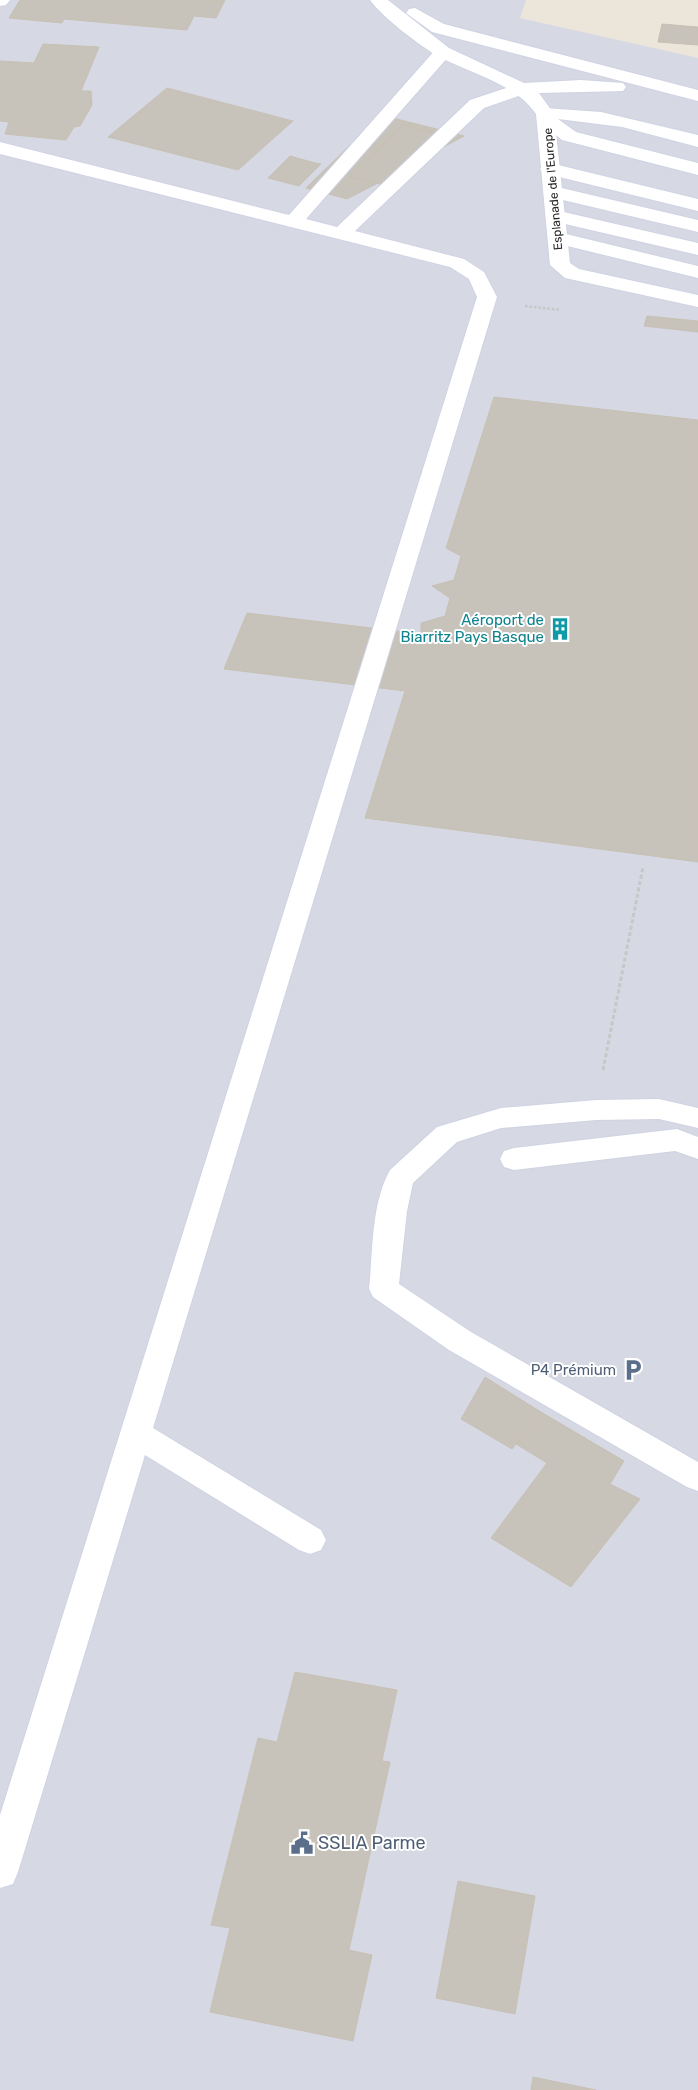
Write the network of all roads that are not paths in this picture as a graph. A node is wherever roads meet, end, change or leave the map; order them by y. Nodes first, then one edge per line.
1 (379, 0) edge
2 (400, 0) edge
3 (436, 5) edge
4 (443, 52) junction
5 (698, 81) edge
6 (521, 89) junction
7 (698, 96) edge
8 (698, 103) edge
9 (546, 117) junction
10 (698, 141) edge
11 (549, 144) junction
12 (0, 148) edge
13 (550, 169) junction
14 (698, 169) edge
15 (698, 184) edge
16 (553, 192) junction
17 (698, 205) edge
18 (555, 216) junction
19 (294, 221) junction
20 (698, 226) edge
21 (342, 233) junction
22 (558, 238) junction
23 (698, 248) edge
24 (698, 272) edge
25 (698, 301) edge
26 (698, 1118) edge
27 (698, 1148) edge
28 (514, 1159) dead end
29 (136, 1434) junction
30 (698, 1478) edge
31 (310, 1540) dead end
32 (0, 1872) edge

1 - 4 street, Esplanade de l'Europe
2 - 7 street
3 - 5 street
4 - 6 street, Esplanade de l'Europe
4 - 19 street
6 - 8 street
6 - 9 street, Esplanade de l'Europe
6 - 21 street
9 - 10 street
9 - 11 street, Esplanade de l'Europe
9 - 14 street
11 - 13 street, Esplanade de l'Europe
11 - 15 street
12 - 19 street
13 - 16 street, Esplanade de l'Europe
13 - 17 street
16 - 18 street, Esplanade de l'Europe
16 - 20 street
18 - 22 street, Esplanade de l'Europe
18 - 23 street
19 - 21 street
21 - 29 street
22 - 24 street
22 - 25 street, Esplanade de l'Europe
26 - 30 street
27 - 28 street
29 - 31 street
29 - 32 street

